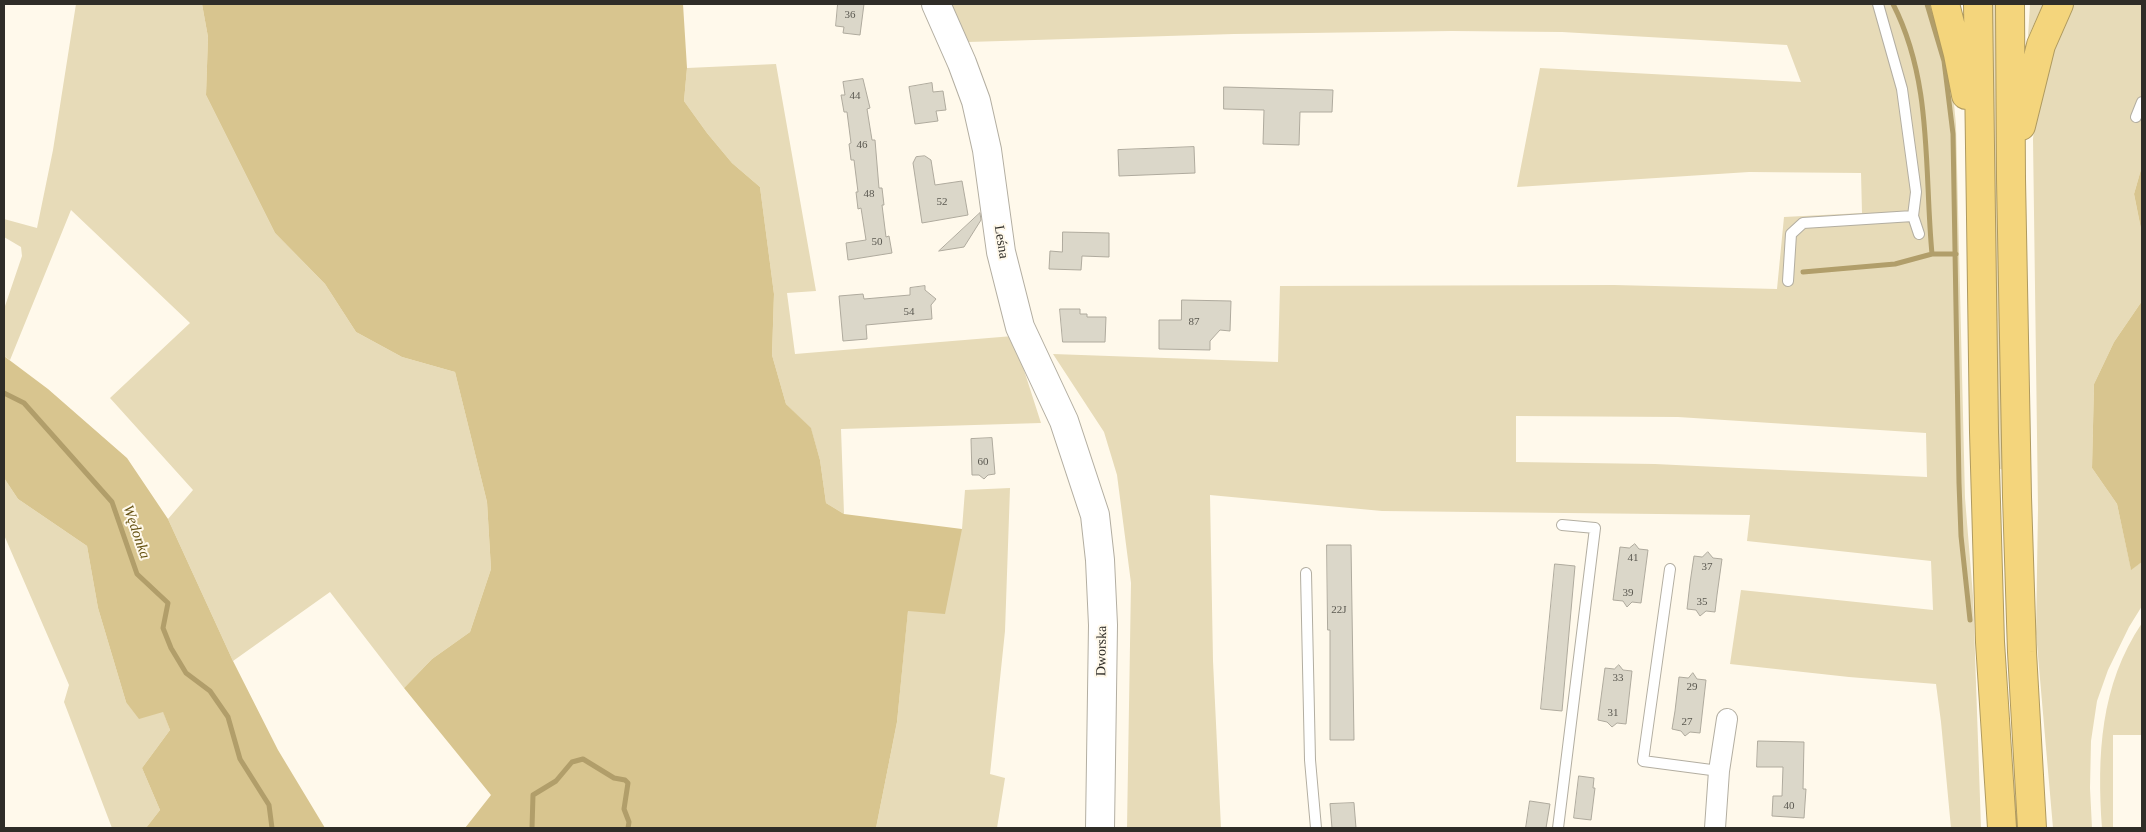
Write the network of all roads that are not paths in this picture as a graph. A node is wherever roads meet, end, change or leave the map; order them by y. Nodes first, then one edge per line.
1 (936, 4) edge
2 (1878, 4) edge
3 (1945, 4) edge
4 (1978, 4) edge
5 (2010, 4) edge
6 (2059, 4) edge
7 (2142, 102) edge
8 (2136, 117) dead end
9 (1979, 168) junction
10 (2011, 179) junction
11 (1913, 216) junction
12 (1919, 234) dead end
13 (1788, 281) dead end
14 (1082, 475) joint
15 (1562, 525) dead end
16 (1670, 569) dead end
17 (1306, 573) dead end
18 (1727, 719) dead end
19 (1719, 771) junction
20 (1100, 828) edge
21 (1316, 828) edge
22 (1558, 828) edge
23 (1715, 828) edge
24 (2002, 828) edge
25 (2032, 828) edge

1 - 14 street, Leśna
2 - 11 lane
3 - 9 highway
4 - 9 highway
5 - 10 highway
6 - 10 highway
7 - 8 lane
9 - 24 highway
10 - 25 highway
11 - 12 lane
11 - 13 lane
14 - 20 street, Dworska
15 - 22 lane
16 - 19 lane
17 - 21 lane
18 - 19 street
19 - 23 street

